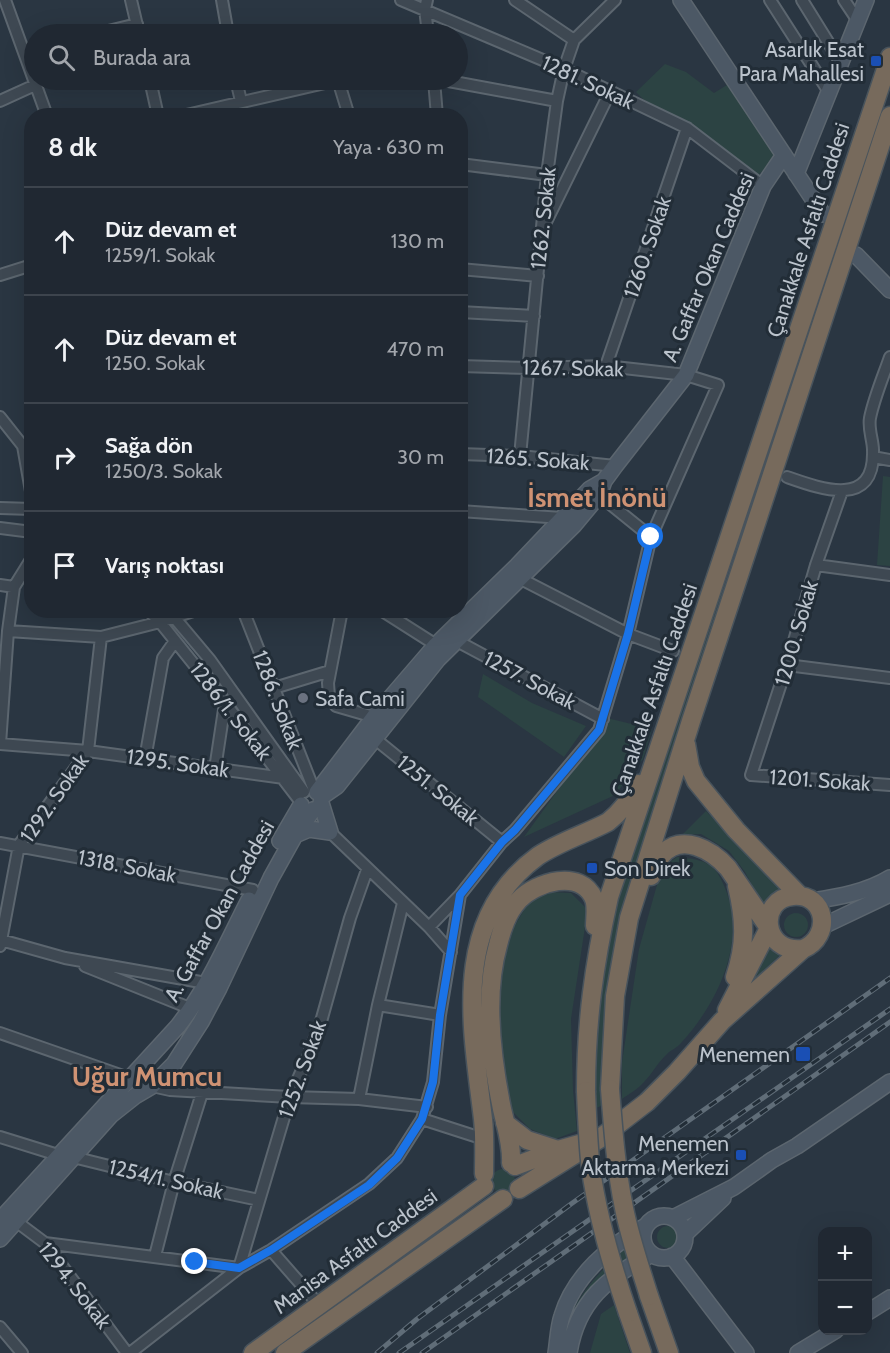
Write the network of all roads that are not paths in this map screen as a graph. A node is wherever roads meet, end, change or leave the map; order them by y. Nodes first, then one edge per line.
1 (4, 0) edge
2 (131, 0) edge
3 (222, 0) edge
4 (401, 0) edge
5 (515, 0) edge
6 (615, 0) edge
7 (681, 0) edge
8 (770, 0) edge
9 (802, 0) edge
10 (844, 0) edge
11 (866, 0) edge
12 (426, 5) edge
13 (4, 13) edge
14 (858, 21) junction
15 (137, 24) edge
16 (226, 24) edge
17 (427, 24) edge
18 (467, 24) edge
19 (468, 24) edge
20 (574, 40) junction
21 (23, 53) edge
22 (890, 57) edge
23 (841, 63) junction
24 (564, 69) junction
25 (468, 84) edge
26 (24, 90) edge
27 (37, 90) edge
28 (152, 90) edge
29 (238, 90) edge
30 (292, 90) edge
31 (341, 90) edge
32 (435, 90) edge
33 (610, 92) junction
34 (829, 92) junction
35 (0, 100) edge
36 (241, 101) junction
37 (556, 101) junction
38 (44, 108) edge
39 (156, 108) edge
40 (221, 108) edge
41 (347, 108) edge
42 (436, 108) edge
43 (890, 116) edge
44 (687, 128) junction
45 (784, 155) junction
46 (468, 165) edge
47 (796, 174) junction
48 (547, 175) junction
49 (763, 186) junction
50 (823, 214) dead end
51 (542, 230) junction
52 (856, 255) dead end
53 (24, 268) edge
54 (468, 270) edge
55 (0, 275) edge
56 (537, 276) junction
57 (890, 290) edge
58 (468, 312) edge
59 (534, 316) junction
60 (890, 357) edge
61 (468, 366) edge
62 (606, 366) junction
63 (528, 368) junction
64 (686, 375) junction
65 (0, 417) edge
66 (24, 442) edge
67 (468, 454) edge
68 (520, 456) junction
69 (873, 458) junction
70 (890, 460) edge
71 (615, 466) junction
72 (787, 477) dead end
73 (601, 488) junction
74 (842, 491) junction
75 (0, 508) edge
76 (24, 510) edge
77 (468, 512) edge
78 (562, 518) junction
79 (0, 528) edge
80 (24, 531) edge
81 (651, 537) junction
82 (816, 566) junction
83 (24, 571) edge
84 (890, 575) edge
85 (521, 579) junction
86 (0, 585) edge
87 (14, 587) junction
88 (468, 614) edge
89 (156, 618) edge
90 (166, 618) edge
91 (174, 618) edge
92 (246, 618) edge
93 (340, 618) edge
94 (394, 618) edge
95 (464, 618) edge
96 (160, 622) junction
97 (8, 631) junction
98 (628, 634) junction
99 (101, 637) junction
100 (175, 641) junction
101 (457, 641) junction
102 (436, 645) junction
103 (673, 651) dead end
104 (787, 665) junction
105 (330, 671) junction
106 (890, 678) edge
107 (274, 688) junction
108 (225, 703) junction
109 (374, 717) junction
110 (603, 719) junction
111 (374, 738) junction
112 (686, 740) junction
113 (0, 744) edge
114 (659, 749) junction
115 (88, 751) junction
116 (145, 759) junction
117 (215, 769) junction
118 (750, 775) joint
119 (284, 778) junction
120 (890, 785) edge
121 (311, 799) junction
122 (330, 832) junction
123 (295, 835) junction
124 (502, 842) junction
125 (0, 843) edge
126 (19, 845) junction
127 (367, 870) junction
128 (890, 878) edge
129 (735, 879) junction
130 (253, 890) junction
131 (890, 894) edge
132 (460, 895) junction
133 (806, 899) junction
134 (403, 903) junction
135 (823, 926) junction
136 (429, 927) junction
137 (769, 928) junction
138 (1, 943) edge
139 (803, 949) junction
140 (451, 952) junction
141 (66, 958) junction
142 (621, 959) junction
143 (206, 983) junction
144 (378, 1005) junction
145 (192, 1009) junction
146 (440, 1015) junction
147 (722, 1021) junction
148 (0, 1033) edge
149 (586, 1064) junction
150 (131, 1078) junction
151 (890, 1082) edge
152 (152, 1086) junction
153 (202, 1093) junction
154 (290, 1097) junction
155 (359, 1099) junction
156 (427, 1107) junction
157 (422, 1119) junction
158 (505, 1123) junction
159 (0, 1137) edge
160 (484, 1139) junction
161 (599, 1139) junction
162 (558, 1150) junction
163 (66, 1156) junction
164 (513, 1165) junction
165 (484, 1180) junction
166 (174, 1182) junction
167 (734, 1187) junction
168 (519, 1189) junction
169 (503, 1199) junction
170 (259, 1200) junction
171 (673, 1218) junction
172 (0, 1220) edge
173 (17, 1222) junction
174 (646, 1226) junction
175 (685, 1234) junction
176 (0, 1239) edge
177 (45, 1243) junction
178 (271, 1250) junction
179 (652, 1254) junction
180 (155, 1256) junction
181 (672, 1257) junction
182 (239, 1268) junction
183 (890, 1298) edge
184 (319, 1305) junction
185 (872, 1309) edge
186 (0, 1327) edge
187 (828, 1335) edge
188 (22, 1353) edge
189 (129, 1353) edge
190 (253, 1353) edge
191 (285, 1353) edge
192 (556, 1353) edge
193 (569, 1353) edge
194 (642, 1353) edge
195 (669, 1353) edge
196 (746, 1353) edge
197 (798, 1353) edge

1 - 13 street
2 - 15 street
3 - 16 street
4 - 12 street, 1281. Sokak
5 - 20 street
6 - 20 street, 1262. Sokak
7 - 45 street
8 - 34 street
9 - 23 street
10 - 14 street
11 - 14 street
12 - 17 street
12 - 18 street, 1281. Sokak
13 - 21 street
14 - 23 street
19 - 24 street, 1281. Sokak
20 - 24 street, 1262. Sokak
22 - 114 highway, Çanakkale Asfaltı Caddesi
23 - 34 street
24 - 33 street, 1281. Sokak
24 - 37 street, 1262. Sokak
25 - 37 street
26 - 35 street
27 - 38 street
28 - 39 street
29 - 36 street
30 - 36 street
31 - 41 street
32 - 42 street
33 - 44 street, 1281. Sokak
33 - 51 street
34 - 47 street
36 - 40 street
37 - 48 street, 1262. Sokak
43 - 112 highway, Çanakkale Asfaltı Caddesi
44 - 49 street, 1281. Sokak
44 - 62 street, 1260. Sokak
45 - 47 street
45 - 49 street, A. Gaffar Okan Caddesi
46 - 48 street
47 - 50 street
48 - 51 street, 1262. Sokak
49 - 64 street, A. Gaffar Okan Caddesi
51 - 56 street, 1262. Sokak
52 - 57 street
53 - 55 street
54 - 56 street
56 - 59 street, 1262. Sokak
58 - 59 street
59 - 63 street, 1262. Sokak
60 - 69 street
61 - 63 street, 1267. Sokak
62 - 63 street, 1267. Sokak
62 - 64 street, 1267. Sokak
63 - 68 street, 1262. Sokak
64 - 71 street, A. Gaffar Okan Caddesi
64 - 81 street, 1267. Sokak
65 - 66 street
67 - 68 street, 1265. Sokak
68 - 71 street, 1265. Sokak
69 - 70 street
69 - 74 street
71 - 73 street, A. Gaffar Okan Caddesi
72 - 74 street
73 - 78 street, A. Gaffar Okan Caddesi
73 - 81 street
73 - 85 street, A. Gaffar Okan Caddesi
74 - 82 street, 1200. Sokak
75 - 76 street
77 - 78 street
78 - 88 street, A. Gaffar Okan Caddesi
79 - 80 street
81 - 98 street
82 - 84 street
82 - 104 street, 1200. Sokak
83 - 87 street
85 - 98 street
85 - 101 street, A. Gaffar Okan Caddesi
86 - 87 street
87 - 97 street
89 - 96 street
90 - 96 street
91 - 121 street, 1286/1. Sokak
92 - 107 street, 1286. Sokak
93 - 105 street
94 - 102 street
95 - 102 street, A. Gaffar Okan Caddesi
96 - 99 street
96 - 100 street, 1286/1. Sokak
97 - 99 street
97 - 113 street
98 - 103 street
98 - 110 street
99 - 115 street, 1292. Sokak
100 - 108 street, 1286/1. Sokak
100 - 116 street
101 - 110 street, 1257. Sokak
101 - 111 street, A. Gaffar Okan Caddesi
102 - 109 street, A. Gaffar Okan Caddesi
104 - 106 street
104 - 118 street, 1200. Sokak
105 - 107 street
105 - 109 street
107 - 121 street, 1286. Sokak
108 - 117 street
108 - 119 street, 1286/1. Sokak
109 - 121 street, A. Gaffar Okan Caddesi
110 - 124 street
111 - 121 street, A. Gaffar Okan Caddesi
111 - 124 street, 1251. Sokak
112 - 133 highway
112 - 142 highway, Çanakkale Asfaltı Caddesi
113 - 115 street, 1295. Sokak
114 - 149 highway, Çanakkale Asfaltı Caddesi
114 - 160 highway
115 - 116 street, 1295. Sokak
115 - 126 street, 1292. Sokak
116 - 117 street, 1295. Sokak
117 - 119 street, 1295. Sokak
118 - 120 street, 1201. Sokak
119 - 121 street, 1286/1. Sokak
121 - 122 street
121 - 123 street, A. Gaffar Okan Caddesi
121 - 130 street, A. Gaffar Okan Caddesi
122 - 123 street, A. Gaffar Okan Caddesi
122 - 127 street
123 - 152 street, A. Gaffar Okan Caddesi
124 - 132 street
125 - 126 street, 1318. Sokak
126 - 130 street, 1318. Sokak
126 - 138 street, 1292. Sokak
127 - 134 street
127 - 154 street, 1252. Sokak
128 - 133 street
129 - 137 highway
129 - 142 highway
129 - 147 highway
130 - 143 street, A. Gaffar Okan Caddesi
131 - 135 street
132 - 136 street
132 - 140 street
133 - 135 highway
133 - 137 highway
134 - 136 street
134 - 144 street
135 - 139 highway
136 - 140 street
137 - 139 highway
137 - 147 highway
138 - 141 street
139 - 147 highway
140 - 146 street
141 - 143 street
141 - 145 street
142 - 195 highway, Çanakkale Asfaltı Caddesi, bridge
143 - 145 street, A. Gaffar Okan Caddesi
144 - 146 street
144 - 155 street
145 - 150 street, A. Gaffar Okan Caddesi
146 - 156 street
147 - 161 highway
148 - 150 street
149 - 158 highway
149 - 194 highway, Çanakkale Asfaltı Caddesi, bridge
150 - 152 street
150 - 163 street, A. Gaffar Okan Caddesi
151 - 167 street
152 - 153 street
152 - 163 street, A. Gaffar Okan Caddesi
153 - 154 street
153 - 166 street
154 - 155 street
154 - 170 street, 1252. Sokak
155 - 156 street
156 - 157 street
157 - 160 street
157 - 178 street
158 - 162 highway
158 - 164 highway
159 - 163 street, 1254/1. Sokak
160 - 165 highway
161 - 162 highway
161 - 168 highway
162 - 164 highway
163 - 166 street, 1254/1. Sokak
163 - 172 street, A. Gaffar Okan Caddesi
163 - 173 street, A. Gaffar Okan Caddesi
164 - 165 highway
164 - 168 highway
165 - 169 highway
165 - 184 highway, Manisa Asfaltı Caddesi
166 - 170 street, 1254/1. Sokak
166 - 180 street
167 - 171 street
167 - 175 street
168 - 169 highway
169 - 191 highway, Manisa Asfaltı Caddesi
170 - 182 street, 1252. Sokak
171 - 174 street
171 - 175 street
173 - 176 street, A. Gaffar Okan Caddesi
173 - 177 street, 1294. Sokak
174 - 179 street
174 - 192 street
175 - 181 street
177 - 180 street
177 - 189 street, 1294. Sokak
178 - 182 street
178 - 184 street
179 - 181 street
179 - 193 street
180 - 182 street
181 - 196 street
182 - 189 street
183 - 185 street
184 - 190 highway, Manisa Asfaltı Caddesi
186 - 188 street
187 - 197 street

